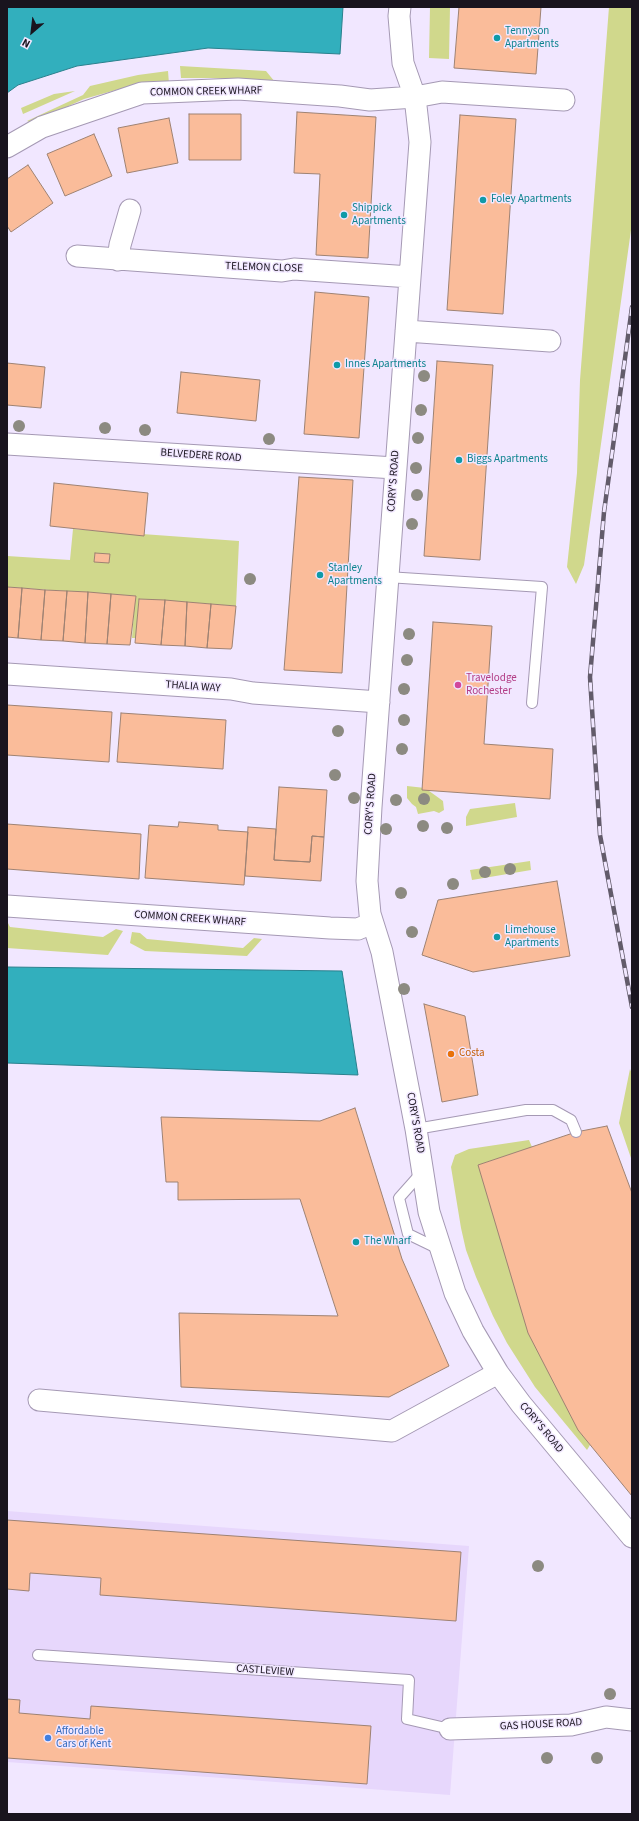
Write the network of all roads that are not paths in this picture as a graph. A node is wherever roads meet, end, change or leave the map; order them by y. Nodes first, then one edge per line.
1 (400, 7) edge
2 (415, 97) junction
3 (564, 100) dead end
4 (7, 147) edge
5 (130, 210) dead end
6 (77, 256) dead end
7 (118, 260) junction
8 (410, 277) junction
9 (406, 331) junction
10 (550, 341) dead end
11 (7, 444) edge
12 (395, 468) junction
13 (387, 576) junction
14 (7, 674) edge
15 (379, 702) junction
16 (532, 703) dead end
17 (7, 906) edge
18 (372, 923) junction
19 (416, 1129) junction
20 (576, 1132) dead end
21 (423, 1170) junction
22 (441, 1250) junction
23 (498, 1373) junction
24 (39, 1400) dead end
25 (632, 1537) edge
26 (38, 1655) dead end
27 (632, 1720) edge
28 (450, 1730) joint

1 - 2 street, CORY'S ROAD
2 - 3 street, COMMON CREEK WHARF
2 - 4 street, COMMON CREEK WHARF
2 - 8 street, CORY'S ROAD
5 - 7 street
6 - 7 street, TELEMON CLOSE
7 - 8 street, TELEMON CLOSE
8 - 9 street, CORY'S ROAD
9 - 10 street
9 - 12 street, CORY'S ROAD
11 - 12 street, BELVEDERE ROAD
12 - 13 street, CORY'S ROAD
13 - 15 street, CORY'S ROAD
13 - 16 lane
14 - 15 street, THALIA WAY
15 - 18 street, CORY'S ROAD
17 - 18 street, COMMON CREEK WHARF
18 - 19 street, CORY'S ROAD
19 - 20 lane
19 - 21 street, CORY'S ROAD
21 - 22 street, CORY'S ROAD
21 - 22 lane
22 - 23 street, CORY'S ROAD
23 - 24 street
23 - 25 street, CORY'S ROAD
26 - 28 lane, CASTLEVIEW
27 - 28 street, GAS HOUSE ROAD

